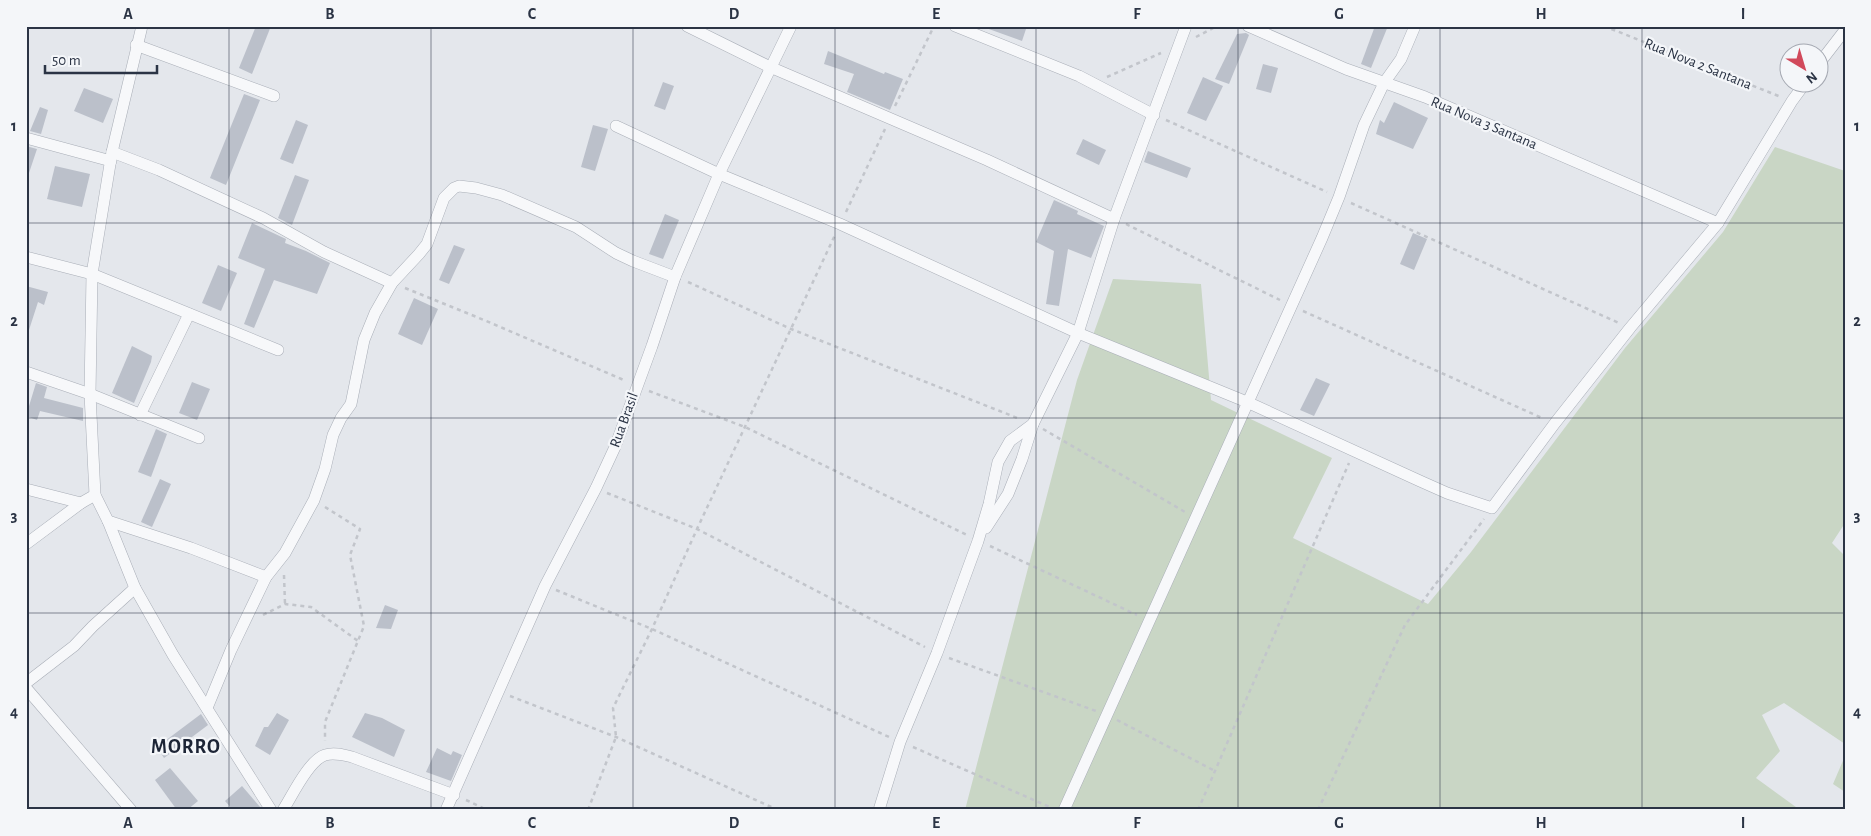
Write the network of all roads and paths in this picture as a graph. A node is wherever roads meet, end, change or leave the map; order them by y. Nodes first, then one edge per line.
1 (142, 26) edge
2 (687, 26) edge
3 (791, 26) edge
4 (934, 26) edge
5 (955, 26) edge
6 (1186, 26) edge
7 (1217, 26) edge
8 (1248, 26) edge
9 (1415, 26) edge
10 (1604, 26) edge
11 (1845, 30) edge
12 (136, 45) junction
13 (1179, 45) junction
14 (1828, 52) edge
15 (770, 67) junction
16 (1093, 83) junction
17 (1384, 83) junction
18 (1799, 92) edge
19 (274, 96) dead end
20 (1792, 101) junction
21 (1154, 115) junction
22 (889, 119) junction
23 (616, 126) dead end
24 (26, 138) edge
25 (112, 157) junction
26 (719, 174) junction
27 (1339, 197) junction
28 (1114, 219) junction
29 (1718, 223) junction
30 (840, 224) junction
31 (26, 257) edge
32 (92, 274) junction
33 (675, 277) junction
34 (392, 283) junction
35 (1292, 306) junction
36 (189, 314) junction
37 (1630, 328) junction
38 (791, 329) junction
39 (1078, 333) junction
40 (278, 350) dead end
41 (26, 372) edge
42 (637, 386) junction
43 (90, 394) junction
44 (1247, 402) junction
45 (140, 415) junction
46 (1555, 423) junction
47 (1033, 424) junction
48 (745, 427) junction
49 (199, 438) dead end
50 (1354, 452) junction
51 (26, 488) edge
52 (596, 488) junction
53 (95, 495) junction
54 (314, 500) junction
55 (81, 503) junction
56 (1492, 508) junction
57 (1196, 518) junction
58 (108, 520) junction
59 (697, 529) junction
60 (978, 540) junction
61 (26, 544) edge
62 (285, 553) junction
63 (266, 577) junction
64 (545, 586) junction
65 (135, 588) junction
66 (285, 604) junction
67 (1150, 622) junction
68 (242, 625) junction
69 (652, 629) junction
70 (358, 641) junction
71 (937, 653) junction
72 (26, 684) edge
73 (26, 688) edge
74 (498, 691) junction
75 (207, 708) junction
76 (1107, 715) junction
77 (616, 737) junction
78 (900, 742) junction
79 (326, 755) junction
80 (1215, 770) junction
81 (454, 795) junction
82 (132, 810) edge
83 (271, 810) edge
84 (283, 810) edge
85 (446, 810) edge
86 (487, 810) edge
87 (588, 810) edge
88 (778, 810) edge
89 (879, 810) edge
90 (1056, 810) edge
91 (1064, 810) edge
92 (1198, 810) edge
93 (1318, 810) edge

1 - 12 street
2 - 15 street
3 - 15 street, Rua Brasil
4 - 22 path
5 - 16 street
6 - 13 street
7 - 13 path
8 - 17 street, Rua Nova 3 Santana
9 - 17 street
10 - 20 path, Rua Nova 2 Santana
11 - 14 street
12 - 19 street
12 - 25 street
13 - 16 path
13 - 21 street
15 - 22 street
15 - 26 street, Rua Brasil
16 - 21 street
17 - 27 street
17 - 29 street, Rua Nova 3 Santana
18 - 20 street
20 - 29 street
21 - 27 path
21 - 28 street
22 - 28 street
22 - 30 path
23 - 26 street
24 - 25 street
25 - 32 street
25 - 34 street
26 - 30 street
26 - 33 street, Rua Brasil
27 - 35 street
27 - 37 path
28 - 35 path
28 - 39 street
29 - 37 street
30 - 38 path
30 - 39 street
31 - 32 street
32 - 36 street
32 - 43 street
33 - 34 street
33 - 38 path
33 - 42 street, Rua Brasil
34 - 42 path
34 - 54 street
35 - 44 street
35 - 46 path
36 - 40 street
36 - 45 street
37 - 46 street
38 - 47 path
38 - 48 path
39 - 44 street
39 - 47 street
41 - 43 street
42 - 48 path
42 - 52 street, Rua Brasil
43 - 45 street
43 - 53 street
44 - 50 street
44 - 57 street
45 - 49 street
46 - 56 street
47 - 57 path
47 - 60 street
47 - 60 street
48 - 59 path
48 - 60 path
50 - 56 street
50 - 80 path
51 - 55 street
52 - 59 path
52 - 64 street, Rua Brasil
53 - 55 street
53 - 58 street
54 - 62 street
54 - 70 path
55 - 61 street
56 - 93 path
57 - 67 street
58 - 63 street
58 - 65 street
59 - 69 path
59 - 71 path
60 - 67 path
60 - 71 street
62 - 63 street
62 - 66 path
63 - 68 street
64 - 69 path
64 - 74 street, Rua Brasil
65 - 72 street
65 - 75 street
66 - 68 path
66 - 70 path
67 - 76 street
68 - 75 street
69 - 77 path
69 - 78 path
70 - 79 path
71 - 76 path
71 - 78 street
73 - 82 street
74 - 77 path
74 - 81 street, Rua Brasil
75 - 83 street
76 - 80 path
76 - 91 street
77 - 87 path
77 - 88 path
78 - 89 street
78 - 90 path
79 - 81 street
79 - 84 street
80 - 92 path
81 - 85 street, Rua Brasil
81 - 86 path

